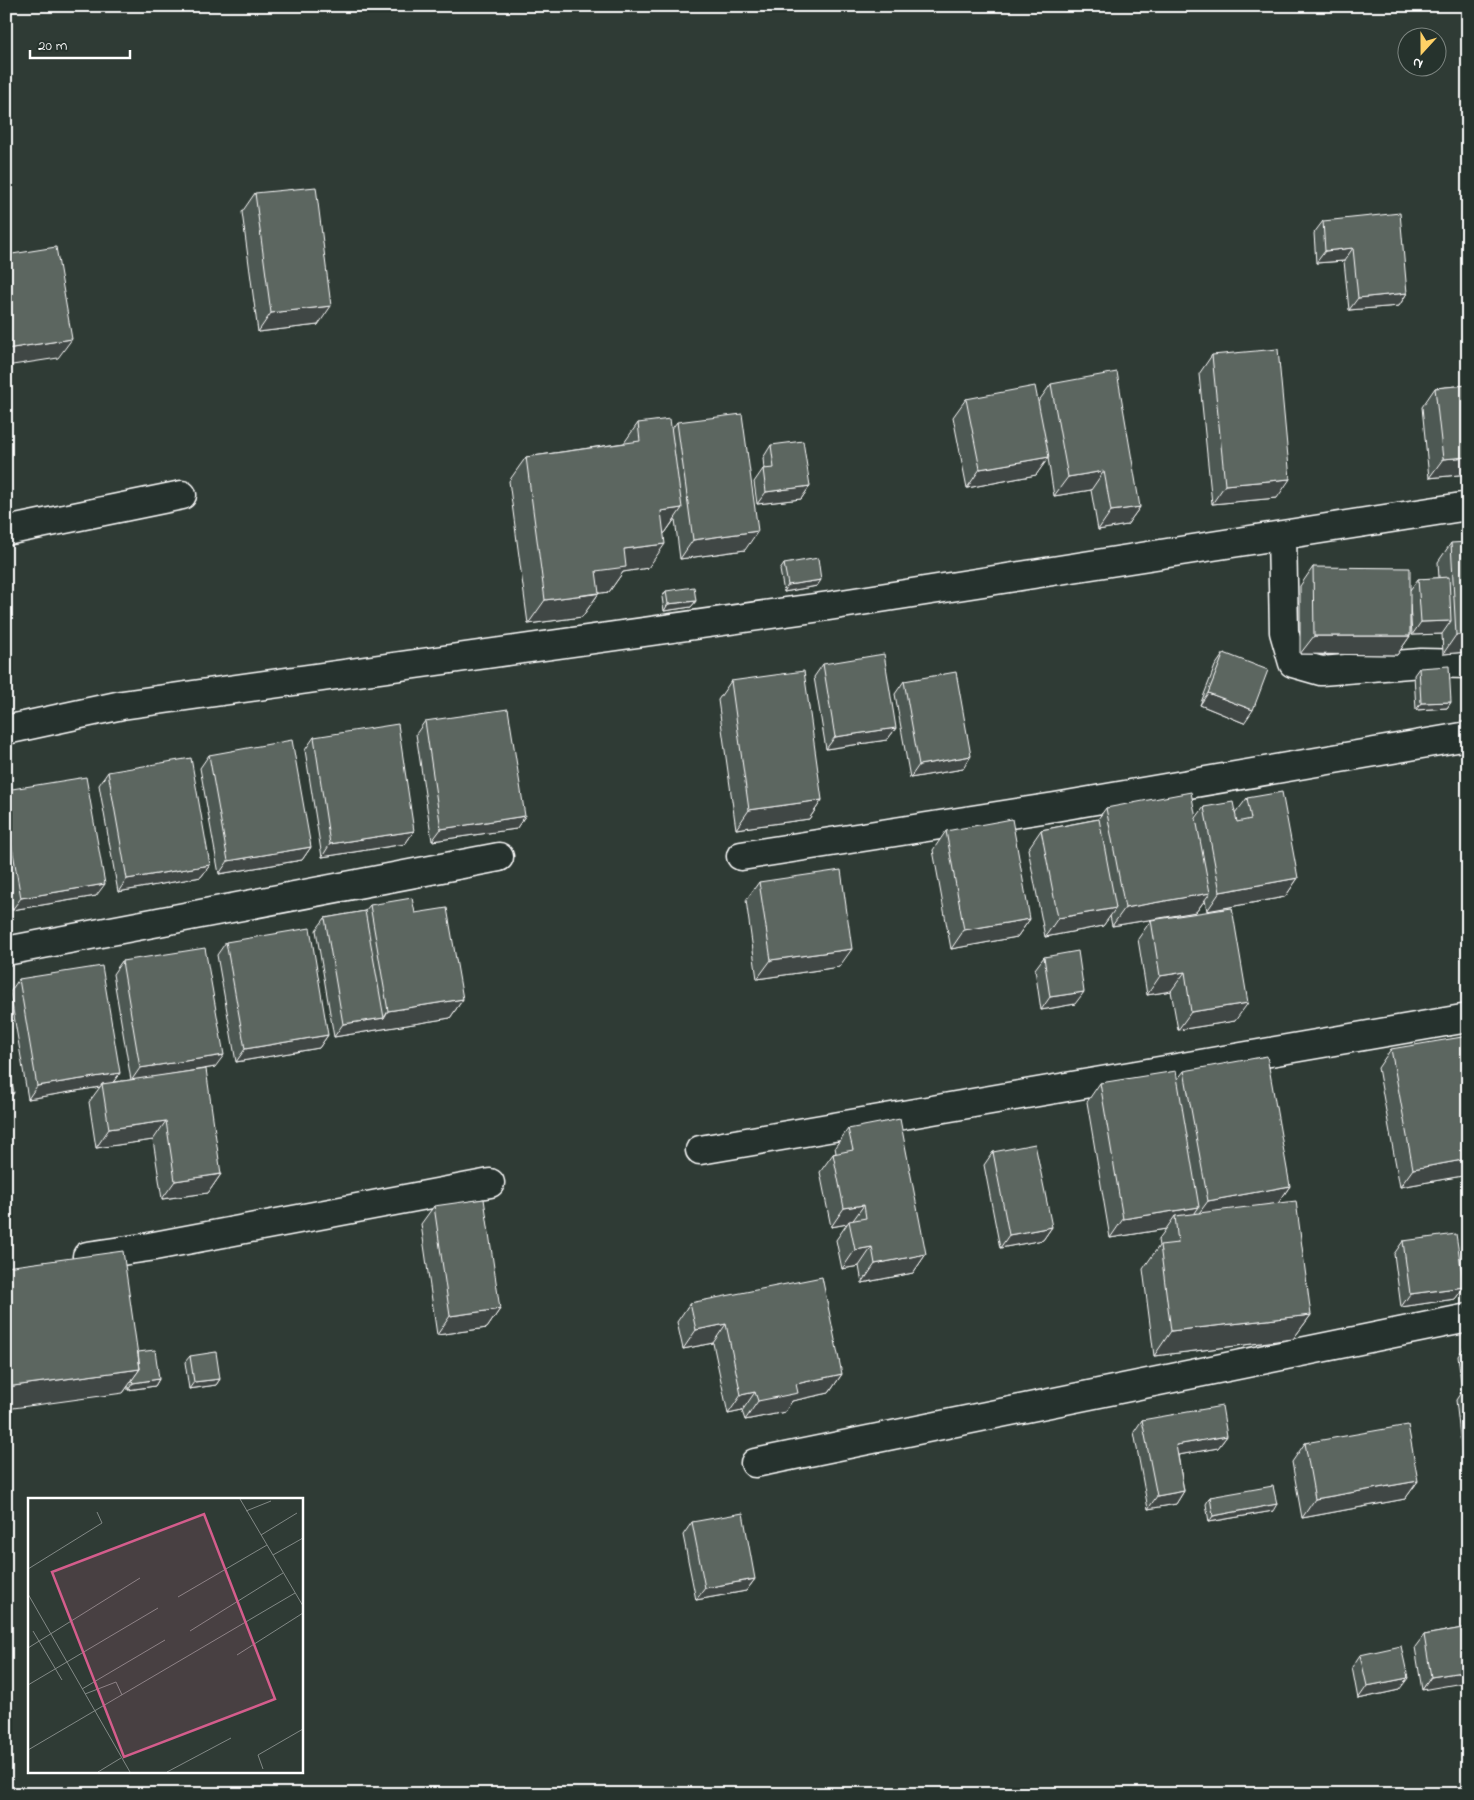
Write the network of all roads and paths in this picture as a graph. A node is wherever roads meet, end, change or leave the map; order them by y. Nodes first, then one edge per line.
1 (182, 495) dead end
2 (1468, 506) edge
3 (6, 532) edge
4 (1282, 535) junction
5 (1468, 664) edge
6 (6, 730) edge
7 (1468, 736) edge
8 (741, 856) dead end
9 (499, 857) dead end
10 (6, 951) edge
11 (1468, 1018) edge
12 (700, 1150) dead end
13 (490, 1183) dead end
14 (63, 1260) edge
15 (1468, 1318) edge
16 (755, 1462) dead end

1 - 3 street
2 - 4 street
4 - 5 street
4 - 6 street
7 - 8 street
9 - 10 street
11 - 12 street
13 - 14 street
15 - 16 street

